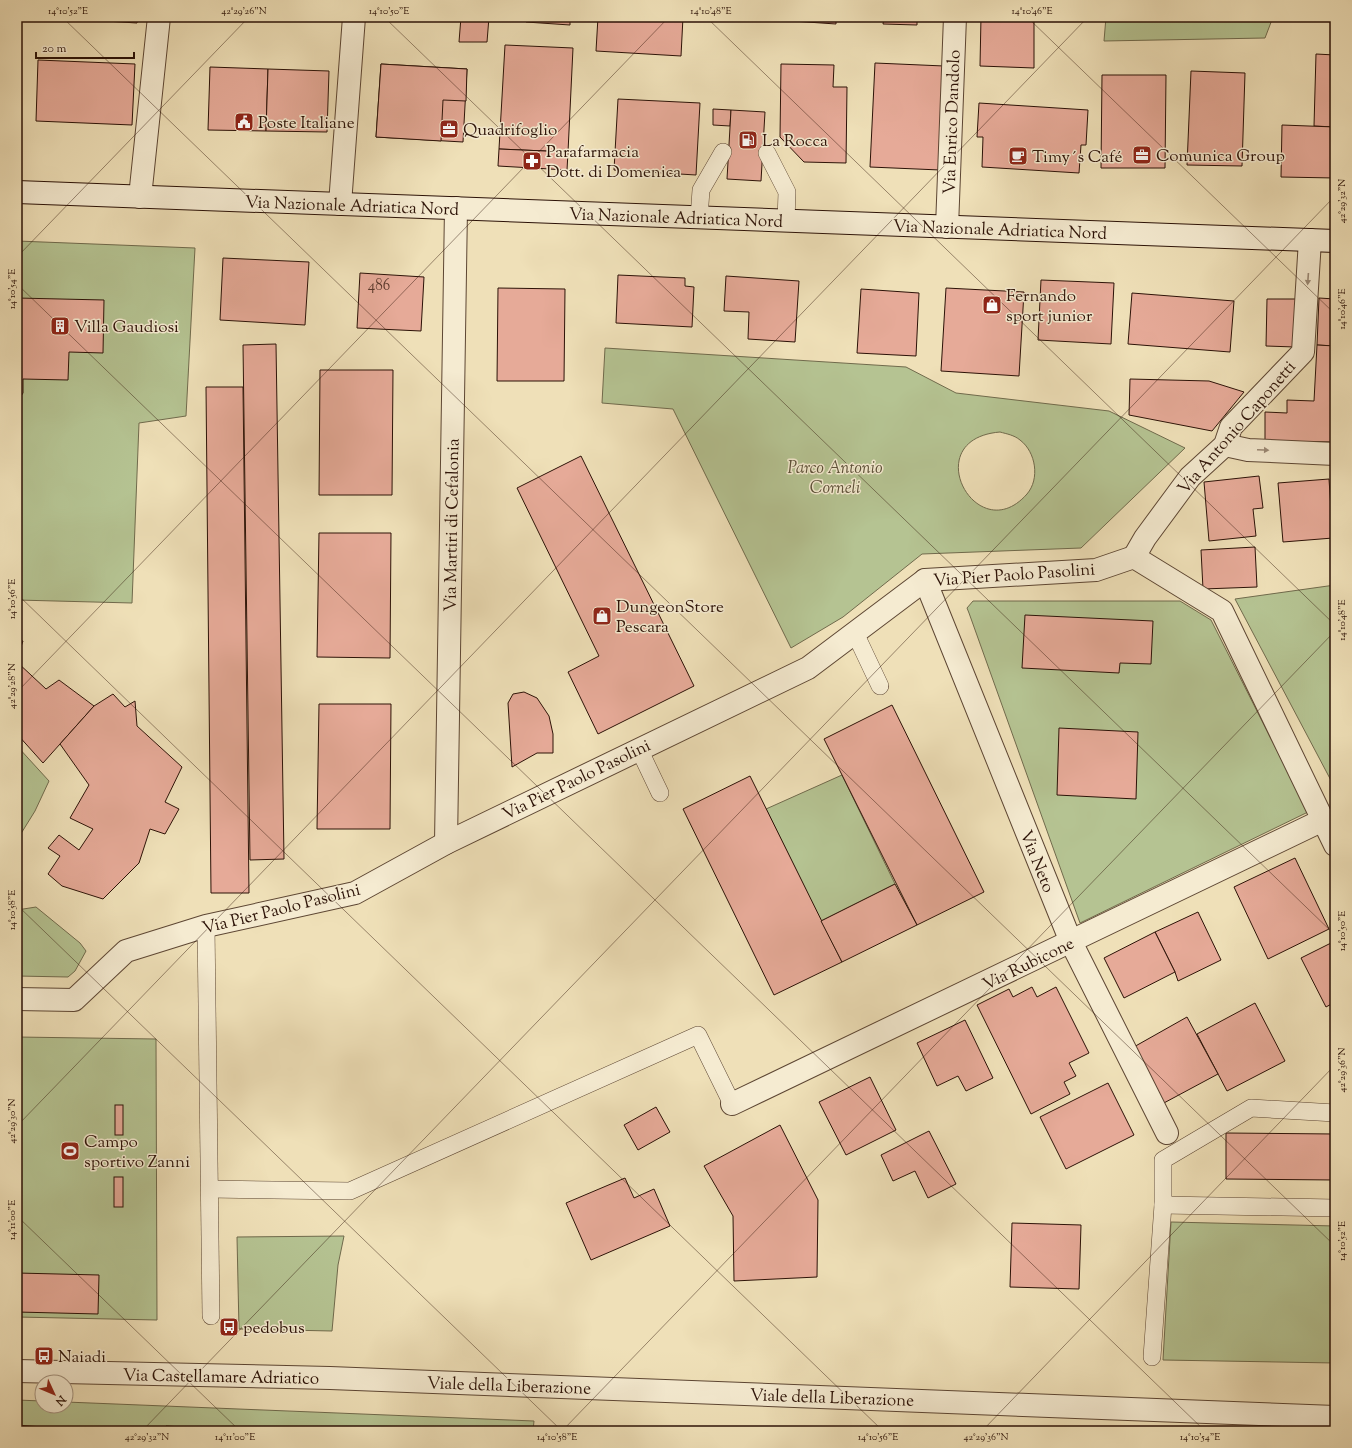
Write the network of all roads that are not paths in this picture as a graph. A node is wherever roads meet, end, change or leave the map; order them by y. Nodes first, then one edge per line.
1 (159, 17) edge
2 (354, 17) edge
3 (955, 17) edge
4 (723, 152) dead end
5 (767, 154) dead end
6 (17, 192) edge
7 (140, 197) junction
8 (340, 204) junction
9 (456, 208) junction
10 (699, 218) junction
11 (786, 221) junction
12 (947, 227) junction
13 (1310, 240) junction
14 (1335, 241) edge
15 (1225, 444) junction
16 (1335, 454) edge
17 (1134, 557) junction
18 (925, 580) junction
19 (855, 633) junction
20 (880, 686) dead end
21 (639, 749) junction
22 (660, 793) dead end
23 (1322, 820) junction
24 (446, 842) junction
25 (1335, 845) edge
26 (206, 926) junction
27 (1071, 942) junction
28 (17, 999) edge
29 (732, 1104) joint
30 (1335, 1113) edge
31 (1167, 1133) dead end
32 (210, 1189) junction
33 (1162, 1205) junction
34 (1335, 1208) edge
35 (211, 1316) dead end
36 (1152, 1357) dead end
37 (17, 1372) edge
38 (330, 1378) joint
39 (1335, 1417) edge

1 - 7 street
2 - 8 street
3 - 12 street, Via Enrico Dandolo
4 - 10 lane
5 - 11 lane
6 - 7 street, Via Nazionale Adriatica Nord
7 - 8 street, Via Nazionale Adriatica Nord
8 - 9 street, Via Nazionale Adriatica Nord
9 - 10 street, Via Nazionale Adriatica Nord
9 - 24 street, Via Martiri di Cefalonia
10 - 11 street, Via Nazionale Adriatica Nord
11 - 12 street, Via Nazionale Adriatica Nord
12 - 13 street, Via Nazionale Adriatica Nord
13 - 14 street, Via Nazionale Adriatica Nord
13 -> 15 street, Via Antonio Caponetti
15 -> 16 street
15 - 17 street, Via Antonio Caponetti
17 - 18 street, Via Pier Paolo Pasolini
17 - 23 street
18 - 19 street, Via Pier Paolo Pasolini
18 - 27 street, Via Neto
19 - 20 lane
19 - 21 street, Via Pier Paolo Pasolini
21 - 22 lane
21 - 24 street, Via Pier Paolo Pasolini
23 - 25 street
23 - 27 street, Via Rubicone
24 - 26 street, Via Pier Paolo Pasolini
26 - 28 street, Via Pier Paolo Pasolini
26 - 32 lane
27 - 29 street, Via Rubicone
27 - 31 street, Via Neto
29 - 32 lane
30 - 33 lane
32 - 35 lane
33 - 34 lane
33 - 36 lane
37 - 38 street, Via Castellamare Adriatico
38 - 39 street, Viale della Liberazione

